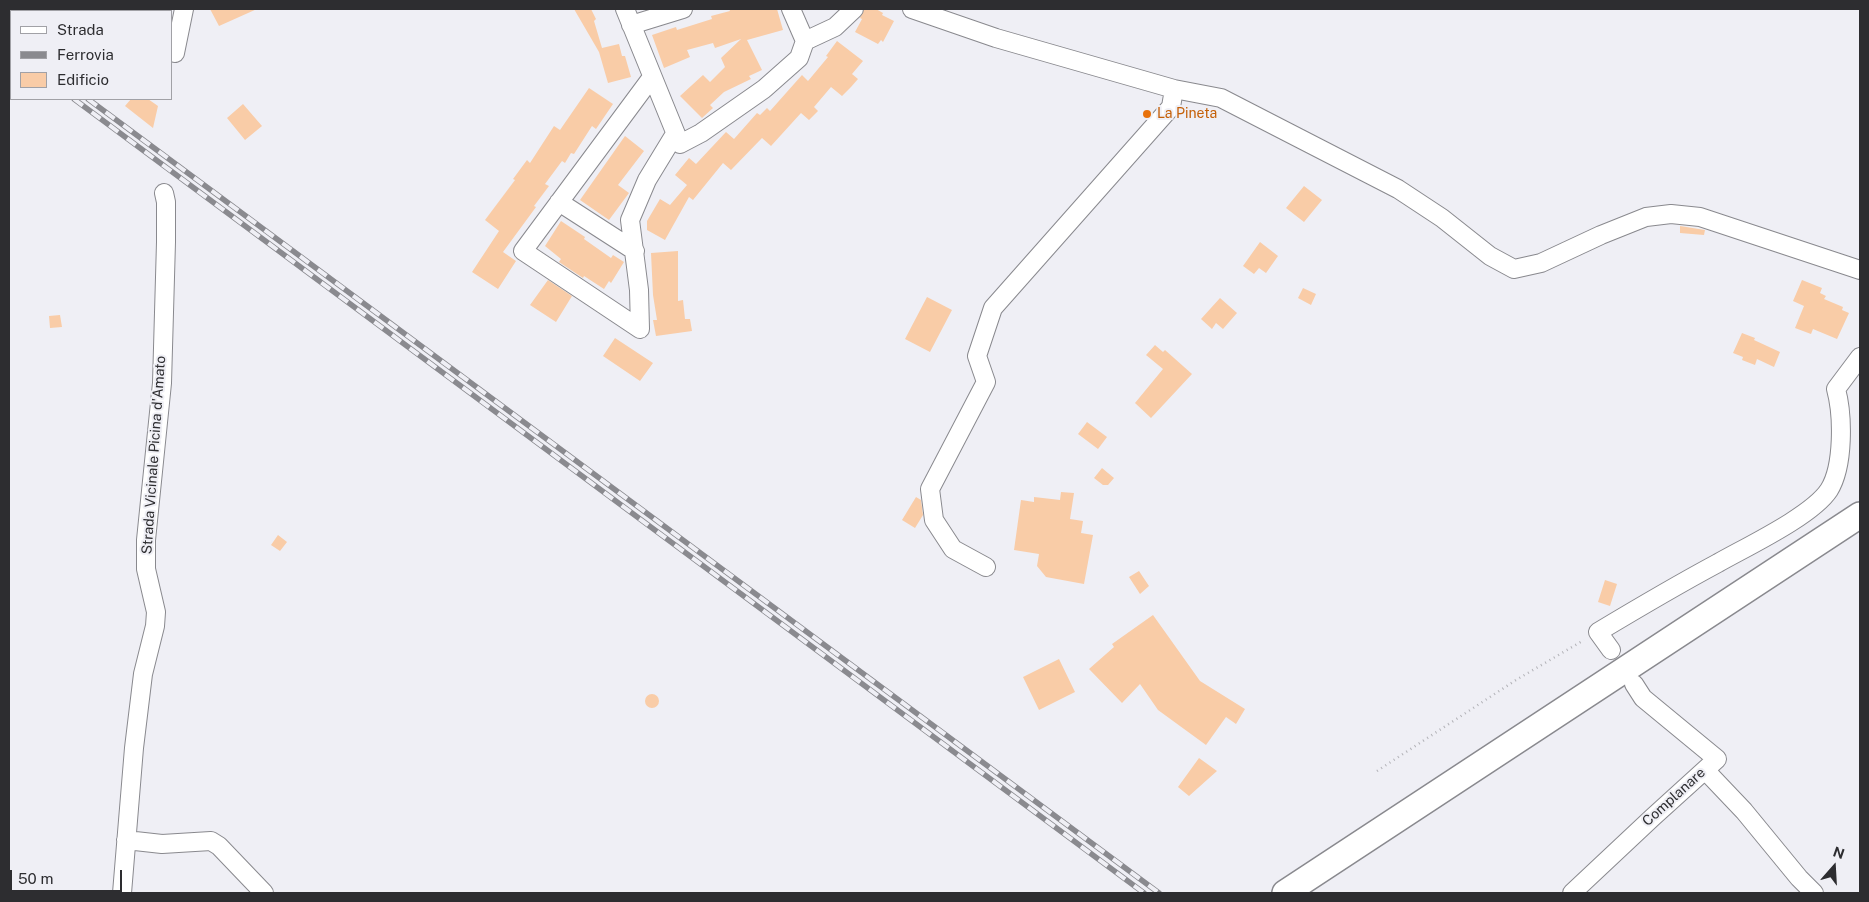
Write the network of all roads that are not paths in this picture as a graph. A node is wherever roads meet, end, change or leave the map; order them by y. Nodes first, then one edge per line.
1 (184, 9) edge
2 (683, 9) edge
3 (791, 9) edge
4 (854, 9) edge
5 (912, 9) edge
6 (628, 17) edge
7 (805, 41) junction
8 (172, 51) edge
9 (652, 77) junction
10 (1174, 89) junction
11 (675, 134) junction
12 (164, 193) dead end
13 (559, 202) junction
14 (635, 251) junction
15 (1860, 270) edge
16 (1860, 357) edge
17 (1860, 515) edge
18 (986, 567) dead end
19 (1611, 650) dead end
20 (1634, 684) dead end
21 (1705, 770) junction
22 (126, 840) junction
23 (122, 893) edge
24 (264, 893) edge
25 (1285, 893) edge
26 (1572, 893) edge
27 (1814, 893) edge

1 - 8 street
2 - 6 street
3 - 7 street
4 - 7 street
5 - 10 street
6 - 9 street
7 - 11 street
9 - 11 street
9 - 13 street
10 - 15 street
10 - 18 street
11 - 14 street
12 - 22 street, Strada Vicinale Picina d'Amato
13 - 14 street
13 - 14 street
16 - 19 street
17 - 25 main road
20 - 21 street, Complanare
21 - 26 street, Complanare
21 - 27 street
22 - 23 street, Strada Vicinale Picina d'Amato
22 - 24 street

